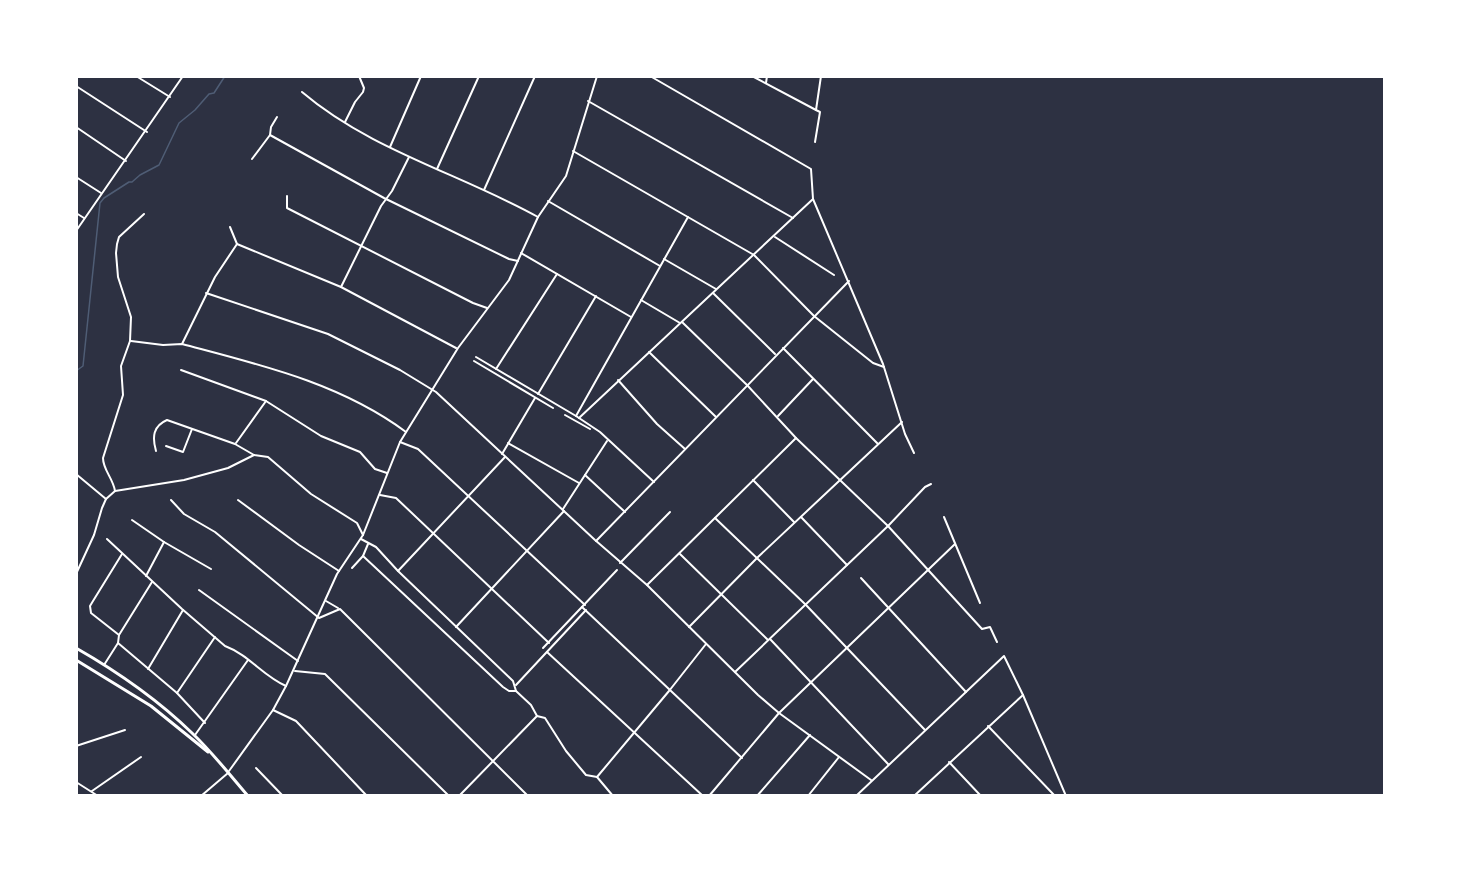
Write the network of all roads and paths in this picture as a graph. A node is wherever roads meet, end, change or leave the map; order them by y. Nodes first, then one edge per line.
1 (136, 76) edge
2 (183, 76) edge
3 (359, 76) edge
4 (421, 76) edge
5 (479, 76) edge
6 (536, 76) edge
7 (597, 76) edge
8 (650, 76) edge
9 (752, 76) edge
10 (767, 76) edge
11 (821, 76) edge
12 (766, 83) junction
13 (76, 86) edge
14 (302, 92) dead end
15 (170, 97) junction
16 (588, 101) junction
17 (816, 110) junction
18 (277, 117) dead end
19 (345, 122) junction
20 (76, 127) edge
21 (147, 132) junction
22 (270, 135) junction
23 (815, 142) dead end
24 (390, 147) junction
25 (572, 150) junction
26 (410, 156) junction
27 (252, 159) dead end
28 (126, 161) junction
29 (437, 169) junction
30 (76, 177) edge
31 (484, 190) junction
32 (101, 193) junction
33 (287, 196) dead end
34 (386, 199) junction
35 (813, 199) junction
36 (548, 201) junction
37 (76, 213) edge
38 (144, 214) dead end
39 (538, 217) junction
40 (688, 217) junction
41 (793, 218) junction
42 (85, 219) junction
43 (230, 227) dead end
44 (76, 231) edge
45 (775, 237) junction
46 (237, 244) junction
47 (362, 245) junction
48 (520, 253) junction
49 (754, 255) junction
50 (664, 259) junction
51 (518, 261) junction
52 (660, 266) junction
53 (557, 274) junction
54 (834, 275) dead end
55 (849, 281) junction
56 (341, 287) junction
57 (717, 290) junction
58 (206, 293) junction
59 (713, 293) junction
60 (596, 296) junction
61 (641, 300) junction
62 (487, 308) junction
63 (632, 316) junction
64 (814, 316) junction
65 (681, 323) junction
66 (130, 341) junction
67 (182, 344) junction
68 (457, 348) junction
69 (783, 348) junction
70 (649, 352) junction
71 (776, 355) junction
72 (884, 367) junction
73 (496, 369) junction
74 (182, 370) dead end
75 (813, 379) junction
76 (618, 380) junction
77 (747, 385) junction
78 (432, 390) junction
79 (538, 394) junction
80 (535, 398) junction
81 (266, 401) junction
82 (553, 408) dead end
83 (565, 415) dead end
84 (716, 417) junction
85 (777, 417) junction
86 (577, 418) junction
87 (902, 422) junction
88 (192, 429) junction
89 (590, 429) dead end
90 (406, 432) junction
91 (796, 438) junction
92 (608, 441) junction
93 (400, 442) junction
94 (508, 443) junction
95 (235, 444) junction
96 (878, 444) junction
97 (166, 446) dead end
98 (686, 449) junction
99 (156, 450) dead end
100 (248, 452) junction
101 (914, 453) dead end
102 (502, 454) junction
103 (254, 455) junction
104 (248, 457) junction
105 (505, 457) junction
106 (387, 473) junction
107 (76, 474) edge
108 (585, 475) junction
109 (753, 480) junction
110 (839, 480) junction
111 (654, 482) junction
112 (579, 483) junction
113 (932, 484) dead end
114 (115, 490) junction
115 (380, 495) junction
116 (468, 496) junction
117 (106, 499) junction
118 (171, 500) dead end
119 (238, 500) dead end
120 (563, 510) junction
121 (625, 512) junction
122 (670, 512) dead end
123 (800, 516) junction
124 (944, 517) dead end
125 (716, 518) junction
126 (132, 520) dead end
127 (795, 522) junction
128 (888, 526) junction
129 (434, 534) junction
130 (363, 535) junction
131 (107, 539) dead end
132 (361, 539) junction
133 (596, 541) junction
134 (164, 542) junction
135 (369, 543) junction
136 (955, 544) junction
137 (527, 551) junction
138 (680, 553) junction
139 (122, 554) junction
140 (363, 556) junction
141 (758, 558) junction
142 (621, 564) junction
143 (848, 565) junction
144 (352, 568) dead end
145 (211, 569) dead end
146 (617, 570) dead end
147 (928, 570) junction
148 (398, 571) junction
149 (339, 572) junction
150 (76, 574) edge
151 (146, 576) junction
152 (861, 578) dead end
153 (152, 582) junction
154 (647, 585) junction
155 (492, 588) junction
156 (200, 590) dead end
157 (722, 594) junction
158 (326, 601) junction
159 (980, 603) dead end
160 (806, 605) junction
161 (584, 606) junction
162 (889, 607) junction
163 (338, 608) junction
164 (183, 610) junction
165 (586, 610) junction
166 (319, 618) junction
167 (456, 627) junction
168 (689, 627) junction
169 (119, 635) junction
170 (215, 637) junction
171 (769, 639) junction
172 (997, 642) dead end
173 (118, 643) junction
174 (549, 643) junction
175 (706, 644) junction
176 (847, 646) junction
177 (76, 648) edge
178 (543, 648) dead end
179 (547, 652) junction
180 (76, 660) edge
181 (248, 660) junction
182 (298, 662) junction
183 (104, 665) junction
184 (148, 669) junction
185 (294, 671) junction
186 (735, 672) junction
187 (811, 681) junction
188 (286, 686) junction
189 (515, 686) junction
190 (516, 691) junction
191 (669, 691) junction
192 (966, 692) junction
193 (177, 693) junction
194 (1023, 695) junction
195 (273, 710) junction
196 (779, 713) junction
197 (537, 716) junction
198 (205, 723) junction
199 (988, 726) junction
200 (125, 730) dead end
201 (925, 730) junction
202 (635, 732) junction
203 (195, 735) junction
204 (810, 735) junction
205 (76, 746) edge
206 (141, 757) dead end
207 (839, 757) junction
208 (742, 758) junction
209 (216, 759) junction
210 (495, 761) junction
211 (949, 762) junction
212 (888, 764) junction
213 (256, 768) dead end
214 (228, 773) junction
215 (597, 777) junction
216 (871, 780) junction
217 (76, 782) edge
218 (92, 791) junction
219 (98, 795) edge
220 (201, 795) edge
221 (248, 795) edge
222 (283, 795) edge
223 (367, 795) edge
224 (449, 795) edge
225 (459, 795) edge
226 (528, 795) edge
227 (613, 795) edge
228 (703, 795) edge
229 (709, 795) edge
230 (757, 795) edge
231 (808, 795) edge
232 (856, 795) edge
233 (914, 795) edge
234 (981, 795) edge
235 (1055, 795) edge
236 (1066, 795) edge

1 - 15 street
2 - 15 street
3 - 19 street
4 - 24 street
5 - 29 street
6 - 31 street
7 - 16 street
8 - 35 street
9 - 12 street
10 - 12 street
11 - 17 street
12 - 17 street
13 - 21 street
14 - 19 street
15 - 21 street
16 - 25 street
16 - 41 street
17 - 23 street
18 - 22 street
19 - 24 street
20 - 28 street
21 - 28 street
22 - 27 street
22 - 34 street
24 - 26 street
25 - 36 street
25 - 40 street
26 - 29 street
26 - 34 street
28 - 32 street
29 - 31 street
30 - 32 street
31 - 39 street
32 - 42 street
33 - 47 street
34 - 47 street
34 - 51 street
35 - 41 street
35 - 55 street
36 - 39 street
36 - 52 street
37 - 42 street
38 - 66 street
39 - 48 street
40 - 49 street
40 - 50 street
41 - 45 street
42 - 44 street
43 - 46 street
45 - 49 street
45 - 54 street
46 - 56 street
46 - 58 street
47 - 56 street
47 - 62 street
48 - 51 street
48 - 53 street
49 - 57 street
49 - 64 street
50 - 52 street
50 - 57 street
51 - 62 street
52 - 61 street
53 - 60 street
53 - 73 street
55 - 64 street
55 - 72 street
56 - 68 street
57 - 59 street
58 - 67 street
58 - 78 street
59 - 65 street
59 - 71 street
60 - 63 street
60 - 79 street
61 - 63 street
61 - 65 street
62 - 68 street
63 - 86 street
64 - 69 street
64 - 72 street
65 - 70 street
65 - 77 street
66 - 67 street
66 - 114 street
67 - 90 street
68 - 78 street
69 - 71 street
69 - 75 street
70 - 76 street
70 - 84 street
71 - 77 street
72 - 87 street
73 - 79 street
73 - 80 street
74 - 81 street
75 - 85 street
75 - 96 street
76 - 86 street
76 - 98 street
77 - 84 street
77 - 85 street
78 - 90 street
78 - 102 street
79 - 86 street
80 - 82 street
80 - 94 street
81 - 95 street
81 - 106 street
83 - 86 street
84 - 98 street
85 - 91 street
86 - 89 street
86 - 92 street
87 - 96 street
87 - 101 street
88 - 95 street
88 - 97 street
88 - 99 street
90 - 93 street
91 - 109 street
91 - 110 street
92 - 108 street
92 - 111 street
93 - 106 street
93 - 116 street
94 - 102 street
94 - 112 street
95 - 100 street
96 - 110 street
98 - 111 street
100 - 103 street
100 - 104 street
102 - 105 street
103 - 104 street
103 - 130 street
104 - 114 street
105 - 116 street
105 - 120 street
106 - 115 street
107 - 117 street
108 - 112 street
108 - 121 street
109 - 125 street
109 - 127 street
110 - 123 street
110 - 128 street
111 - 121 street
112 - 120 street
113 - 128 street
114 - 117 street
115 - 129 street
115 - 130 street
116 - 129 street
116 - 137 street
117 - 150 street
118 - 166 street
119 - 149 street
120 - 133 street
120 - 137 street
121 - 133 street
122 - 142 street
123 - 127 street
123 - 143 street
124 - 136 street
125 - 138 street
125 - 141 street
126 - 134 street
127 - 141 street
128 - 143 street
128 - 147 street
129 - 148 street
129 - 155 street
130 - 132 street
131 - 139 street
132 - 135 street
132 - 149 street
133 - 142 street
134 - 145 street
134 - 151 street
135 - 140 street
135 - 148 street
136 - 147 street
136 - 159 street
137 - 155 street
137 - 161 street
138 - 154 street
138 - 157 street
139 - 151 street
139 - 169 street
140 - 144 street
140 - 190 street
141 - 157 street
141 - 160 street
142 - 154 street
143 - 160 street
146 - 161 street
147 - 162 street
147 - 172 street
148 - 167 street
149 - 158 street
151 - 153 street
152 - 162 street
153 - 164 street
153 - 169 street
154 - 168 street
155 - 167 street
155 - 174 street
156 - 182 street
157 - 168 street
157 - 171 street
158 - 163 street
158 - 166 street
160 - 171 street
160 - 176 street
161 - 165 street
161 - 174 street
162 - 176 street
162 - 192 street
163 - 166 street
163 - 210 street
164 - 170 street
164 - 184 street
165 - 179 street
165 - 191 street
166 - 182 street
167 - 189 street
168 - 175 street
169 - 173 street
170 - 181 street
170 - 193 street
171 - 186 street
171 - 187 street
173 - 183 street
173 - 184 street
174 - 178 street
175 - 186 street
175 - 191 street
176 - 187 street
176 - 201 street
177 - 183 main road
179 - 189 street
179 - 202 street
180 - 209 main road
181 - 188 street
181 - 198 street
182 - 185 street
183 - 203 main road
184 - 193 street
185 - 188 street
185 - 224 street
186 - 196 street
187 - 196 street
187 - 212 street
188 - 195 street
189 - 190 street
190 - 197 street
191 - 202 street
191 - 208 street
192 - 194 street
192 - 201 street
193 - 198 street
194 - 199 street
194 - 236 street
195 - 214 street
195 - 223 street
196 - 204 street
196 - 208 street
197 - 210 street
197 - 215 street
198 - 203 street
199 - 211 street
199 - 235 street
200 - 205 street
201 - 212 street
202 - 215 street
202 - 228 street
203 - 209 main road
204 - 207 street
204 - 230 street
206 - 218 street
207 - 216 street
207 - 231 street
208 - 229 street
209 - 214 main road
210 - 225 street
210 - 226 street
211 - 233 street
211 - 234 street
212 - 216 street
213 - 222 street
214 - 220 street
214 - 221 main road
215 - 227 street
216 - 232 street
217 - 218 street
218 - 219 street

